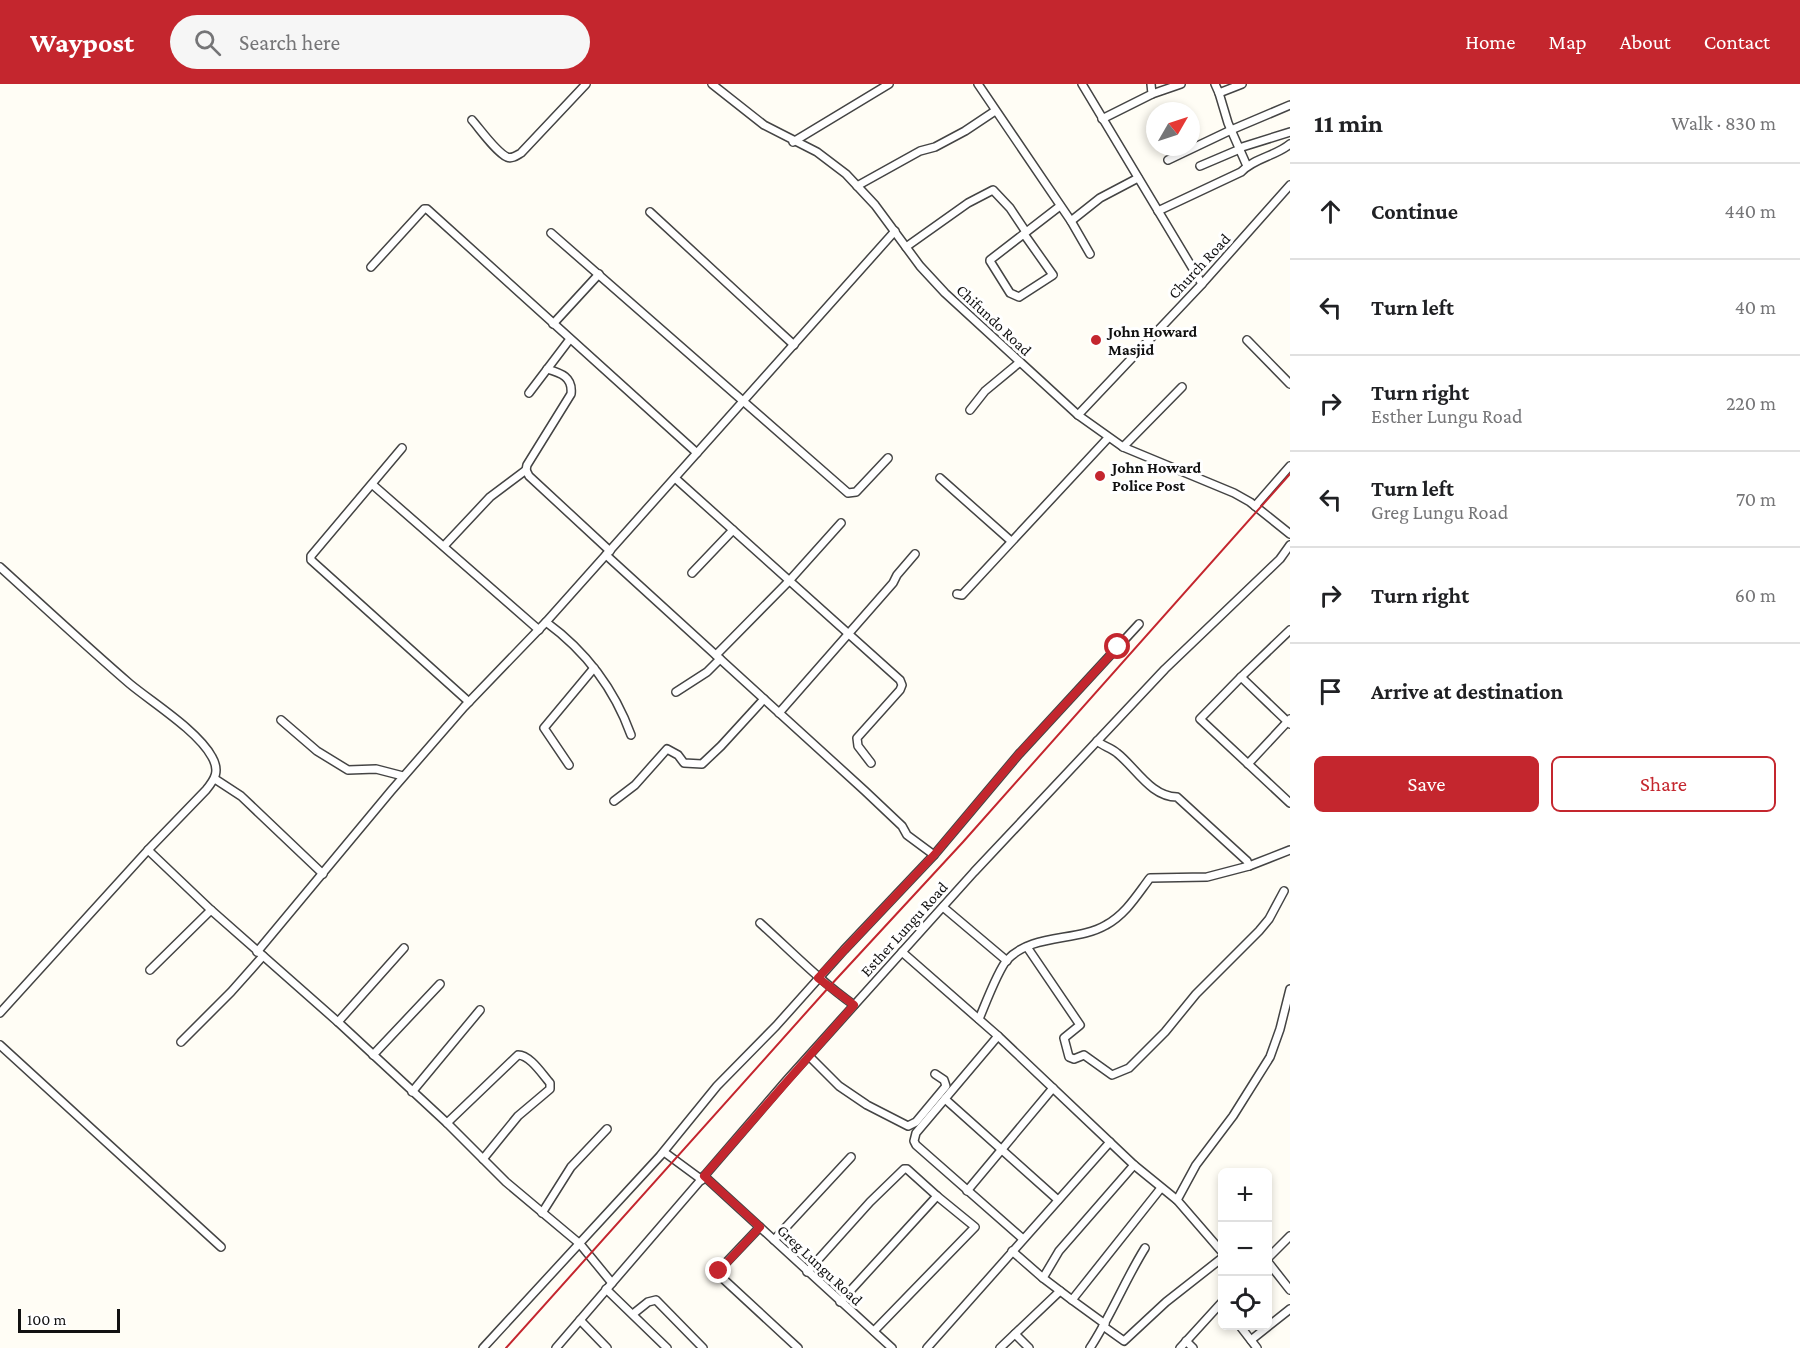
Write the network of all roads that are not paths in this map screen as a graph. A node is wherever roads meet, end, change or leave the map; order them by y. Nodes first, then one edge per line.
1 (586, 84) edge
2 (712, 84) edge
3 (889, 84) edge
4 (978, 84) edge
5 (1082, 84) edge
6 (1151, 84) edge
7 (1181, 84) edge
8 (1215, 84) edge
9 (1242, 84) edge
10 (1219, 93) junction
11 (1152, 94) junction
12 (1290, 106) edge
13 (995, 111) junction
14 (1102, 119) junction
15 (472, 120) dead end
16 (1231, 130) junction
17 (1290, 132) edge
18 (793, 141) junction
19 (1290, 144) edge
20 (1239, 148) junction
21 (1168, 160) dead end
22 (1200, 166) dead end
23 (1247, 166) junction
24 (1138, 177) junction
25 (1290, 185) edge
26 (857, 186) junction
27 (1060, 206) junction
28 (1158, 211) junction
29 (650, 212) dead end
30 (1071, 221) junction
31 (895, 231) junction
32 (551, 233) dead end
33 (1025, 233) junction
34 (906, 247) junction
35 (1090, 254) dead end
36 (371, 267) dead end
37 (599, 274) junction
38 (1202, 284) junction
39 (554, 324) junction
40 (570, 339) junction
41 (1247, 340) dead end
42 (794, 345) junction
43 (1020, 362) junction
44 (547, 369) junction
45 (1290, 384) edge
46 (1182, 387) dead end
47 (529, 393) dead end
48 (744, 400) junction
49 (970, 410) dead end
50 (1078, 415) junction
51 (1108, 438) junction
52 (1123, 447) junction
53 (402, 448) dead end
54 (697, 453) junction
55 (888, 458) dead end
56 (1290, 466) edge
57 (526, 470) junction
58 (675, 478) junction
59 (940, 478) dead end
60 (373, 485) junction
61 (1255, 506) junction
62 (842, 523) dead end
63 (733, 530) junction
64 (1290, 534) edge
65 (1011, 541) junction
66 (1290, 545) edge
67 (444, 546) junction
68 (608, 553) junction
69 (915, 554) dead end
70 (0, 567) edge
71 (692, 573) dead end
72 (789, 581) junction
73 (957, 594) dead end
74 (546, 622) junction
75 (1139, 624) dead end
76 (539, 630) junction
77 (1290, 630) edge
78 (848, 633) junction
79 (718, 657) junction
80 (594, 668) junction
81 (1241, 676) junction
82 (676, 692) dead end
83 (764, 699) junction
84 (469, 702) junction
85 (779, 713) junction
86 (281, 720) dead end
87 (1289, 722) edge
88 (631, 735) dead end
89 (1097, 741) junction
90 (871, 763) dead end
91 (1248, 764) junction
92 (569, 765) dead end
93 (403, 776) junction
94 (215, 779) junction
95 (614, 801) dead end
96 (1290, 803) edge
97 (148, 850) junction
98 (1290, 850) edge
99 (934, 855) junction
100 (1249, 866) junction
101 (323, 874) junction
102 (1284, 891) dead end
103 (943, 907) junction
104 (211, 910) junction
105 (760, 924) dead end
106 (1027, 947) junction
107 (404, 948) dead end
108 (902, 952) junction
109 (260, 954) junction
110 (1007, 961) junction
111 (150, 970) dead end
112 (818, 978) junction
113 (440, 984) dead end
114 (1290, 989) edge
115 (854, 1005) junction
116 (1288, 1007) edge
117 (480, 1010) dead end
118 (0, 1013) edge
119 (979, 1018) junction
120 (338, 1022) junction
121 (998, 1036) junction
122 (181, 1042) dead end
123 (0, 1045) edge
124 (373, 1055) junction
125 (809, 1056) junction
126 (934, 1074) dead end
127 (1053, 1088) junction
128 (412, 1092) junction
129 (945, 1099) junction
130 (447, 1124) junction
131 (607, 1129) dead end
132 (1110, 1142) junction
133 (1001, 1149) junction
134 (664, 1152) junction
135 (851, 1157) dead end
136 (483, 1159) junction
137 (1134, 1165) junction
138 (703, 1178) junction
139 (1161, 1188) junction
140 (967, 1191) junction
141 (936, 1196) junction
142 (1058, 1200) junction
143 (1177, 1200) junction
144 (542, 1213) junction
145 (760, 1227) junction
146 (1290, 1236) edge
147 (1023, 1239) junction
148 (774, 1240) junction
149 (580, 1244) junction
150 (221, 1247) dead end
151 (1218, 1247) edge
152 (1145, 1248) dead end
153 (1012, 1251) junction
154 (1272, 1256) edge
155 (1218, 1260) edge
156 (1272, 1265) edge
157 (807, 1272) junction
158 (1043, 1278) junction
159 (612, 1283) junction
160 (606, 1289) junction
161 (1290, 1290) edge
162 (1060, 1291) junction
163 (1072, 1300) junction
164 (840, 1302) junction
165 (1218, 1306) edge
166 (1290, 1309) edge
167 (633, 1314) junction
168 (580, 1320) junction
169 (1104, 1325) junction
170 (1243, 1330) edge
171 (874, 1331) junction
172 (1015, 1334) junction
173 (1251, 1340) junction
174 (1186, 1341) junction
175 (483, 1348) edge
176 (556, 1348) edge
177 (607, 1348) edge
178 (667, 1348) edge
179 (703, 1348) edge
180 (798, 1348) edge
181 (892, 1348) edge
182 (927, 1348) edge
183 (1000, 1348) edge
184 (1029, 1348) edge
185 (1090, 1348) edge
186 (1180, 1348) edge
187 (1193, 1348) edge
188 (1257, 1348) edge

1 - 15 street
2 - 18 street, Chifundo Road
3 - 18 street
4 - 13 street
5 - 14 street
6 - 11 street
7 - 11 street
8 - 10 street
9 - 10 street
10 - 16 street
11 - 14 street
12 - 16 street
13 - 26 street
13 - 27 street
14 - 24 street
16 - 20 street
16 - 21 street
17 - 20 street
18 - 26 street, Chifundo Road
19 - 23 street
20 - 22 street
20 - 23 street
23 - 28 street
24 - 28 street
24 - 30 street
25 - 38 street, Church Road
26 - 31 street, Chifundo Road
27 - 30 street
27 - 33 street
28 - 38 street
29 - 42 street
30 - 35 street
31 - 34 street, Chifundo Road
31 - 42 street
32 - 37 street
33 - 33 street
33 - 34 street
34 - 43 street, Chifundo Road
36 - 39 street
37 - 39 street
37 - 48 street
38 - 50 street, Church Road
39 - 40 street
40 - 44 street
40 - 54 street
41 - 45 street
42 - 48 street
43 - 49 street
43 - 50 street, Chifundo Road
44 - 47 street
44 - 57 street
46 - 52 street
48 - 54 street
48 - 55 street
50 - 51 street, Chifundo Road
51 - 52 street, Chifundo Road
51 - 65 street
52 - 61 street, Chifundo Road
53 - 60 street
54 - 58 street
56 - 61 street
57 - 67 street
57 - 68 street
58 - 63 street
58 - 68 street
59 - 65 street
60 - 67 street
60 - 84 street
61 - 64 street, Chifundo Road
62 - 72 street
63 - 71 street
63 - 72 street
65 - 73 street
66 - 89 street, Esther Lungu Road
67 - 76 street
68 - 74 street
68 - 79 street
69 - 78 street
70 - 94 street
72 - 78 street
72 - 79 street
74 - 76 street
74 - 80 street
75 - 99 street
76 - 84 street
77 - 81 street
78 - 85 street
78 - 90 street
79 - 82 street
79 - 83 street
80 - 88 street
80 - 92 street
81 - 87 street
81 - 91 street
83 - 85 street
83 - 95 street
84 - 93 street
85 - 99 street
86 - 93 street
87 - 91 street
89 - 100 street
89 - 103 street, Esther Lungu Road
91 - 96 street
93 - 101 street
94 - 97 street
94 - 101 street
97 - 104 street
97 - 118 street
98 - 100 street
99 - 112 street
100 - 106 street
101 - 109 street
102 - 106 street
103 - 108 street, Esther Lungu Road
103 - 110 street
104 - 109 street
104 - 111 street
105 - 112 street
106 - 110 street
107 - 120 street
108 - 115 street, Esther Lungu Road
108 - 119 street
109 - 120 street
109 - 122 street
110 - 119 street
112 - 115 street
112 - 134 street
113 - 124 street
114 - 116 street
115 - 125 street, Esther Lungu Road
116 - 143 street
117 - 128 street
119 - 121 street
120 - 124 street
121 - 127 street
121 - 129 street
123 - 150 street
124 - 128 street
125 - 126 street
125 - 138 street, Esther Lungu Road
127 - 132 street
127 - 133 street
128 - 130 street
129 - 133 street
129 - 140 street
130 - 136 street
130 - 136 street
131 - 144 street
132 - 137 street
132 - 142 street
133 - 140 street
133 - 142 street
134 - 138 street, Greg Lungu Road
134 - 149 street
135 - 148 street
136 - 144 street
137 - 139 street
137 - 158 street
138 - 145 street, Greg Lungu Road
138 - 159 street, Esther Lungu Road
139 - 143 street
139 - 163 street
140 - 147 street
141 - 157 street
141 - 164 street
141 - 171 street
142 - 147 street
143 - 151 street
144 - 149 street
145 - 148 street, Greg Lungu Road
145 - 180 street
146 - 154 street
147 - 153 street
148 - 157 street, Greg Lungu Road
149 - 159 street
149 - 175 street
152 - 169 street
153 - 158 street
153 - 182 street
155 - 169 street
156 - 161 street
157 - 164 street, Greg Lungu Road
158 - 162 street
159 - 160 street, Esther Lungu Road
160 - 167 street
160 - 168 street, Esther Lungu Road
162 - 163 street
162 - 172 street
163 - 169 street
164 - 171 street, Greg Lungu Road
165 - 174 street
166 - 173 street
167 - 178 street
167 - 179 street
168 - 176 street, Esther Lungu Road
168 - 177 street
169 - 185 street
170 - 173 street
171 - 181 street, Greg Lungu Road
172 - 183 street
172 - 184 street
173 - 188 street
174 - 186 street
174 - 187 street

